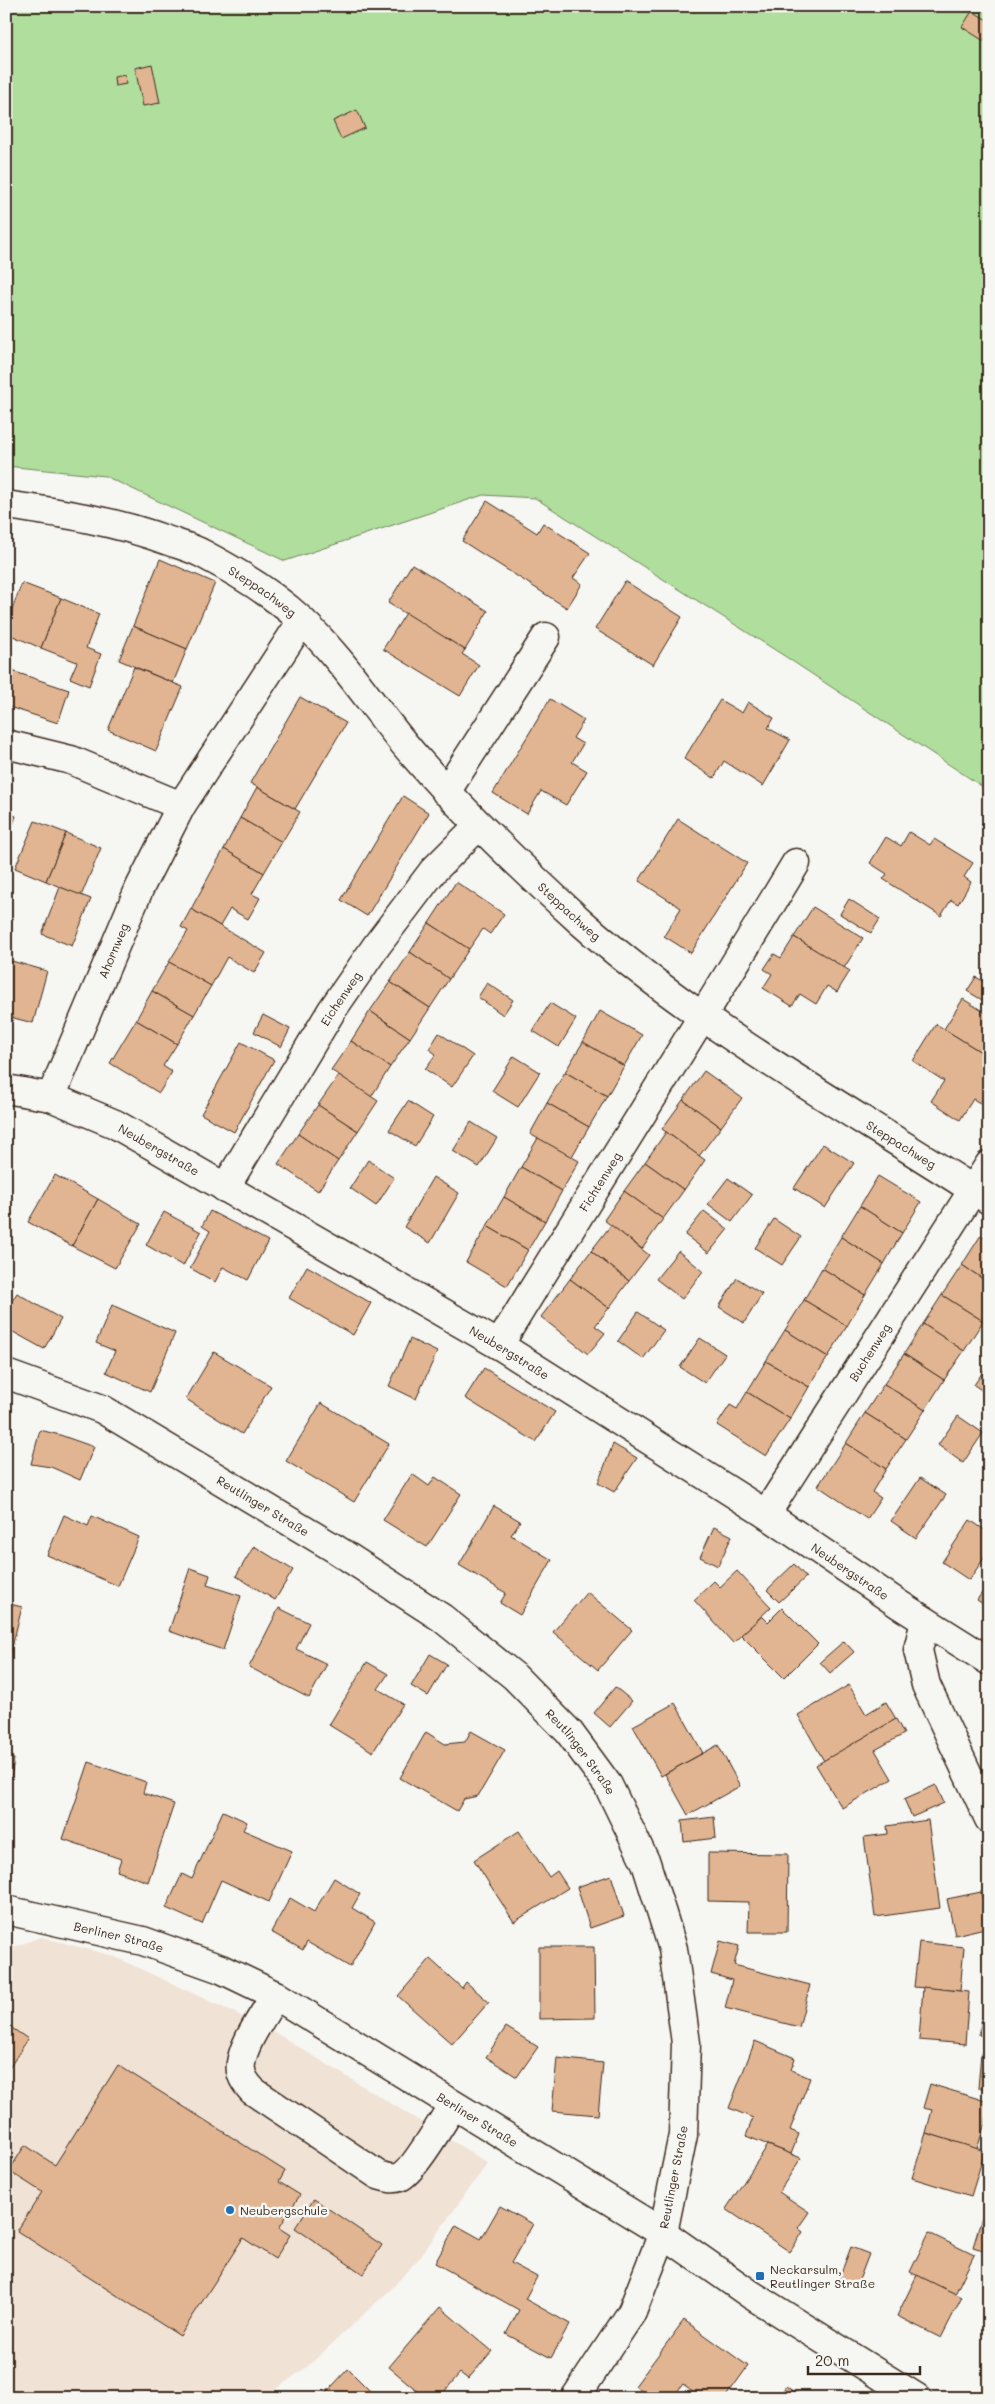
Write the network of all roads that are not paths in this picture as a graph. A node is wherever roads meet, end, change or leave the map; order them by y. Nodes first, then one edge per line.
1 (6, 505) edge
2 (302, 621) junction
3 (546, 637) dead end
4 (6, 744) edge
5 (446, 792) junction
6 (181, 806) junction
7 (479, 826) junction
8 (796, 863) dead end
9 (704, 1018) junction
10 (6, 1089) edge
11 (50, 1097) junction
12 (989, 1165) edge
13 (226, 1188) junction
14 (981, 1195) edge
15 (499, 1346) junction
16 (6, 1374) edge
17 (766, 1514) junction
18 (925, 1621) junction
19 (989, 1661) edge
20 (989, 1819) edge
21 (6, 1910) edge
22 (276, 1995) junction
23 (453, 2105) junction
24 (663, 2233) junction
25 (575, 2398) edge
26 (917, 2398) edge

1 - 2 street, Steppachweg
2 - 5 street, Steppachweg
2 - 6 street, Ahornweg
3 - 5 street
4 - 6 street
5 - 7 street, Steppachweg
6 - 11 street, Ahornweg
7 - 9 street, Steppachweg
7 - 13 street, Eichenweg
8 - 9 street
9 - 14 street, Steppachweg
9 - 15 street, Fichtenweg
10 - 11 street, Neubergstraße
11 - 13 street, Neubergstraße
12 - 14 street
13 - 15 street, Neubergstraße
14 - 17 street, Buchenweg
15 - 17 street, Neubergstraße
16 - 24 street, Reutlinger Straße
17 - 18 street, Neubergstraße
18 - 19 street, Neubergstraße
18 - 20 street
21 - 22 street, Berliner Straße
22 - 23 street, Berliner Straße
22 - 23 street
23 - 24 street, Berliner Straße
24 - 25 street, Reutlinger Straße
24 - 26 street, Berliner Straße

